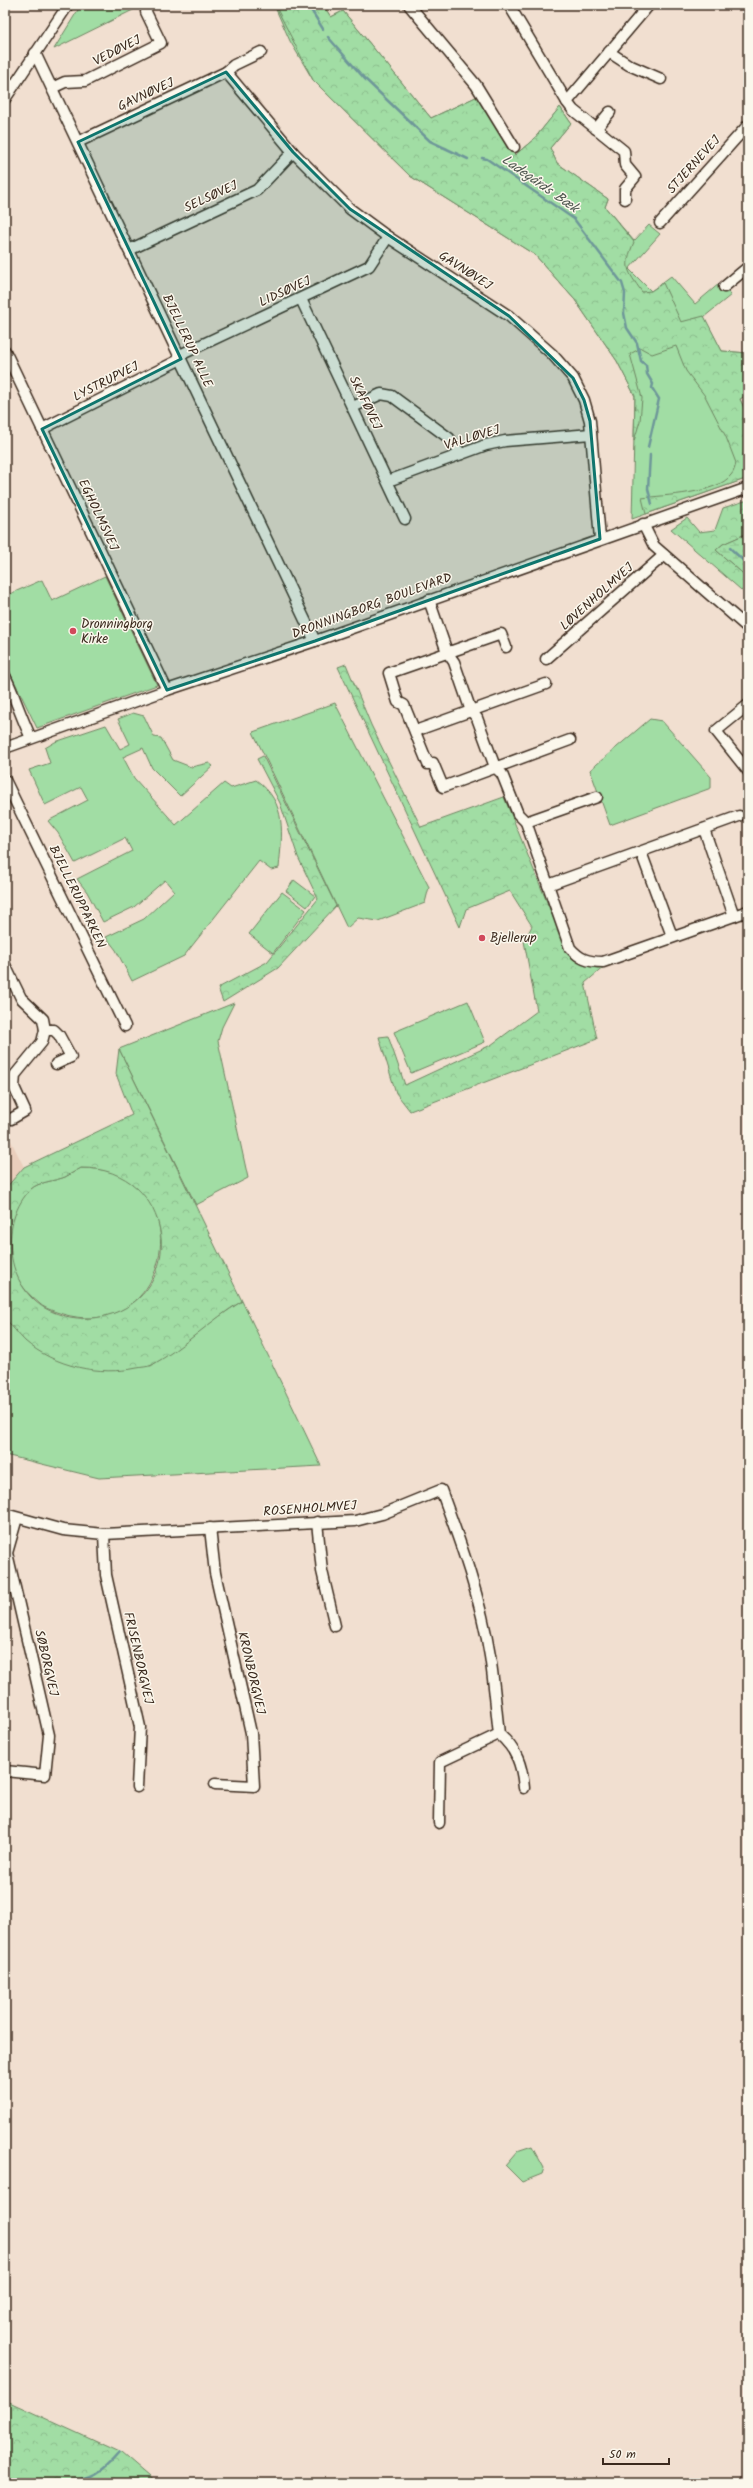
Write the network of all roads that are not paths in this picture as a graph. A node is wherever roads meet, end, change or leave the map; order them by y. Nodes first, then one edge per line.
1 (68, 5) edge
2 (409, 5) edge
3 (509, 5) edge
4 (649, 5) edge
5 (146, 12) dead end
6 (261, 52) dead end
7 (609, 52) junction
8 (35, 53) junction
9 (226, 72) junction
10 (661, 79) dead end
11 (52, 88) junction
12 (5, 100) edge
13 (567, 102) junction
14 (610, 112) dead end
15 (748, 125) edge
16 (596, 129) junction
17 (78, 142) junction
18 (514, 147) dead end
19 (293, 152) junction
20 (625, 199) dead end
21 (660, 223) dead end
22 (388, 237) junction
23 (129, 250) junction
24 (748, 267) edge
25 (724, 287) dead end
26 (301, 299) junction
27 (5, 351) edge
28 (180, 357) junction
29 (353, 407) junction
30 (42, 428) junction
31 (591, 434) junction
32 (461, 454) junction
33 (388, 481) junction
34 (748, 488) edge
35 (405, 519) dead end
36 (643, 524) junction
37 (600, 539) junction
38 (664, 555) junction
39 (429, 600) junction
40 (748, 628) edge
41 (315, 641) junction
42 (506, 647) dead end
43 (447, 652) junction
44 (546, 659) dead end
45 (5, 676) edge
46 (546, 684) dead end
47 (167, 690) junction
48 (748, 705) edge
49 (471, 710) junction
50 (415, 731) junction
51 (31, 738) junction
52 (570, 740) dead end
53 (5, 748) edge
54 (496, 767) junction
55 (748, 772) edge
56 (5, 780) edge
57 (597, 797) dead end
58 (739, 816) dead end
59 (526, 822) junction
60 (704, 829) junction
61 (641, 852) junction
62 (548, 885) junction
63 (748, 911) edge
64 (734, 916) junction
65 (672, 936) junction
66 (5, 965) edge
67 (125, 1026) dead end
68 (45, 1030) junction
69 (56, 1064) dead end
70 (11, 1119) dead end
71 (5, 1514) edge
72 (16, 1518) junction
73 (317, 1522) junction
74 (210, 1528) junction
75 (104, 1534) junction
76 (335, 1626) dead end
77 (499, 1734) junction
78 (5, 1771) edge
79 (215, 1784) dead end
80 (138, 1787) dead end
81 (524, 1788) dead end
82 (439, 1823) dead end

1 - 8 street
2 - 18 street
3 - 13 street
4 - 7 street
5 - 11 street, VEDØVEJ
6 - 9 street, GAVNØVEJ
7 - 10 street
7 - 13 street
8 - 11 street, BJELLERUP ALLE
8 - 12 street
9 - 17 street, GAVNØVEJ
9 - 19 street, GAVNØVEJ
11 - 17 street, BJELLERUP ALLE
13 - 16 street
14 - 16 street
15 - 21 street, STJERNEVEJ
16 - 20 street
17 - 23 street, BJELLERUP ALLE
19 - 22 street, GAVNØVEJ
19 - 23 street, SELSØVEJ
22 - 26 street, LIDSØVEJ
22 - 31 street, GAVNØVEJ
23 - 28 street, BJELLERUP ALLE
24 - 25 street
26 - 28 street, LIDSØVEJ
26 - 29 street, SKAFØVEJ
27 - 30 street, EGHOLMSVEJ
28 - 30 street, LYSTRUPVEJ
28 - 41 street, BJELLERUP ALLE
29 - 32 street
29 - 33 street, SKAFØVEJ
30 - 47 street, EGHOLMSVEJ
31 - 32 street, VALLØVEJ
31 - 37 street, GAVNØVEJ
32 - 33 street, VALLØVEJ
33 - 35 street, SKAFØVEJ
34 - 36 street, DRONNINGBORG BOULEVARD
36 - 37 street, DRONNINGBORG BOULEVARD
36 - 38 street
37 - 39 street, DRONNINGBORG BOULEVARD
38 - 40 street
38 - 44 street, LØVENHOLMVEJ
39 - 41 street, DRONNINGBORG BOULEVARD
39 - 43 street
41 - 47 street, DRONNINGBORG BOULEVARD
42 - 43 street
43 - 49 street
43 - 50 street
45 - 51 street
46 - 49 street
47 - 51 street, DRONNINGBORG BOULEVARD
48 - 55 street
49 - 50 street
49 - 54 street
50 - 54 street
51 - 53 street, DRONNINGBORG BOULEVARD
52 - 54 street
54 - 59 street
56 - 67 street, BJELLERUPPARKEN
57 - 59 street
58 - 60 street
59 - 62 street
60 - 61 street
60 - 64 street
61 - 62 street
61 - 65 street
62 - 65 street
63 - 64 street
64 - 65 street
66 - 68 street
68 - 69 street
68 - 70 street
71 - 72 street, ROSENHOLMVEJ
72 - 75 street, ROSENHOLMVEJ
72 - 78 street, SØBORGVEJ
73 - 74 street, ROSENHOLMVEJ
73 - 76 street
73 - 77 street, ROSENHOLMVEJ
74 - 75 street, ROSENHOLMVEJ
74 - 79 street, KRONBORGVEJ
75 - 80 street, FRISENBORGVEJ
77 - 81 street
77 - 82 street

